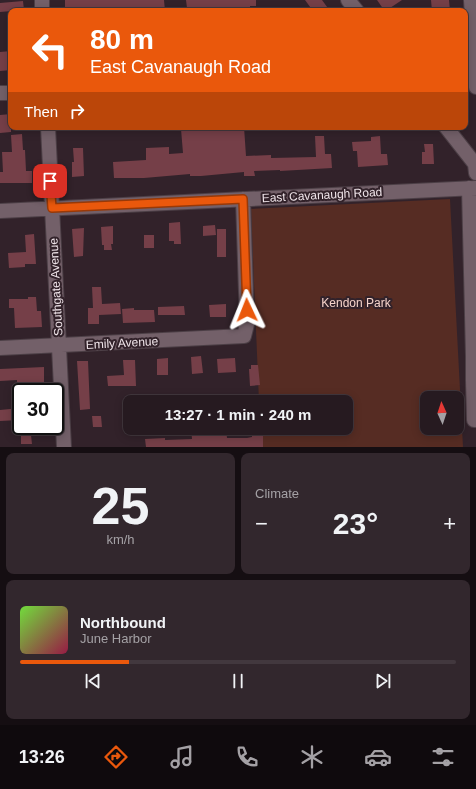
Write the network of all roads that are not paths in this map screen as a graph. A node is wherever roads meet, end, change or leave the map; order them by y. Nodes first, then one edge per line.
1 (348, 0) edge
2 (471, 0) edge
3 (355, 8) edge
4 (476, 88) edge
5 (48, 130) edge
6 (448, 130) edge
7 (476, 166) edge
8 (473, 188) edge
9 (243, 199) junction
10 (52, 208) junction
11 (0, 211) edge
12 (473, 248) edge
13 (473, 267) edge
14 (59, 345) junction
15 (0, 348) edge
16 (474, 357) edge
17 (475, 380) edge
18 (476, 420) edge
19 (64, 447) edge

1 - 3 street
2 - 4 street
5 - 10 street, Southgate Avenue
6 - 7 street
8 - 9 street, East Cavanaugh Road
8 - 12 street
9 - 10 street, East Cavanaugh Road
9 - 14 street, Emily Avenue
10 - 11 street, East Cavanaugh Road
10 - 14 street, Southgate Avenue
12 - 13 street
13 - 16 street
14 - 15 street, Emily Avenue
14 - 19 street, Southgate Avenue
16 - 17 street
17 - 18 street

